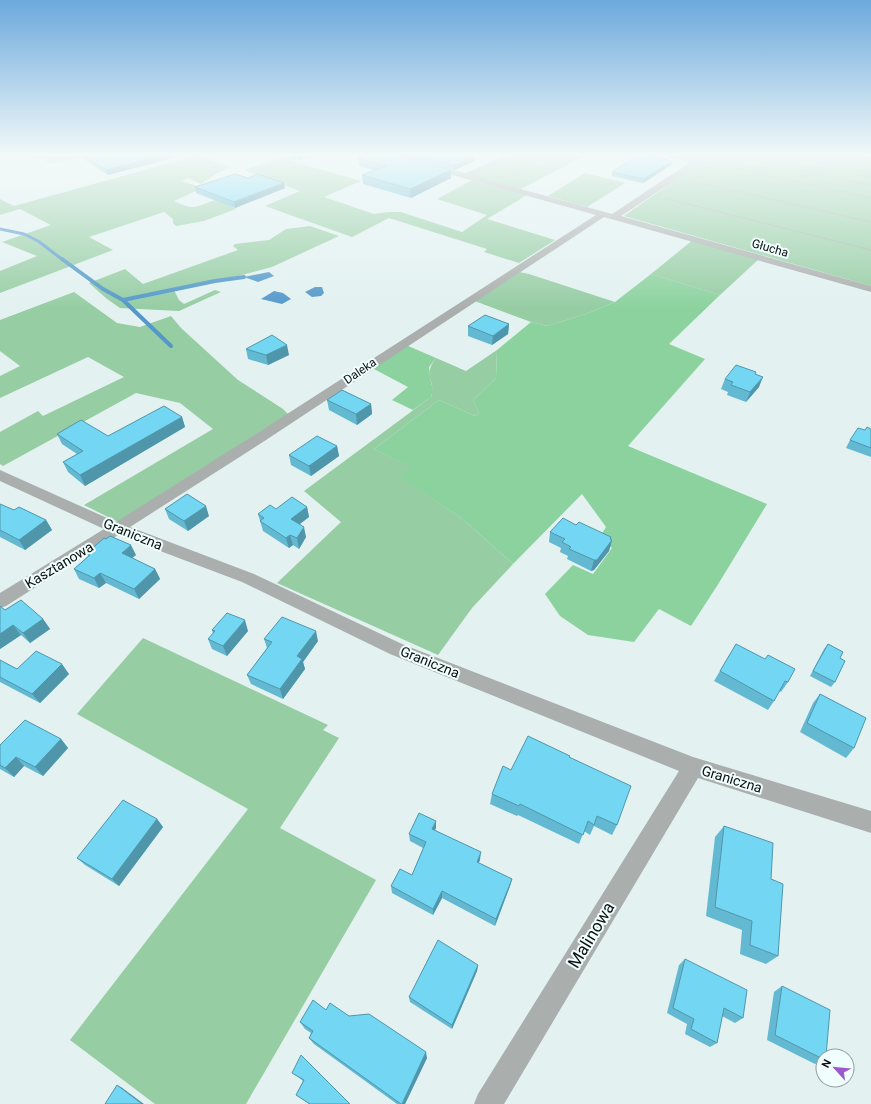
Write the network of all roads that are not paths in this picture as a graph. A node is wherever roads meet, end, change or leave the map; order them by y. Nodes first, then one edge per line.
1 (575, 207) edge
2 (624, 207) edge
3 (609, 216) junction
4 (871, 288) edge
5 (0, 475) edge
6 (118, 529) junction
7 (0, 601) edge
8 (693, 767) junction
9 (871, 822) edge
10 (488, 1104) edge

1 - 3 street, Głucha
2 - 3 street, Daleka
3 - 4 street, Głucha
3 - 6 street, Daleka
5 - 6 street, Graniczna
6 - 7 street, Kasztanowa
6 - 8 street, Graniczna
8 - 9 street, Graniczna
8 - 10 street, Malinowa

